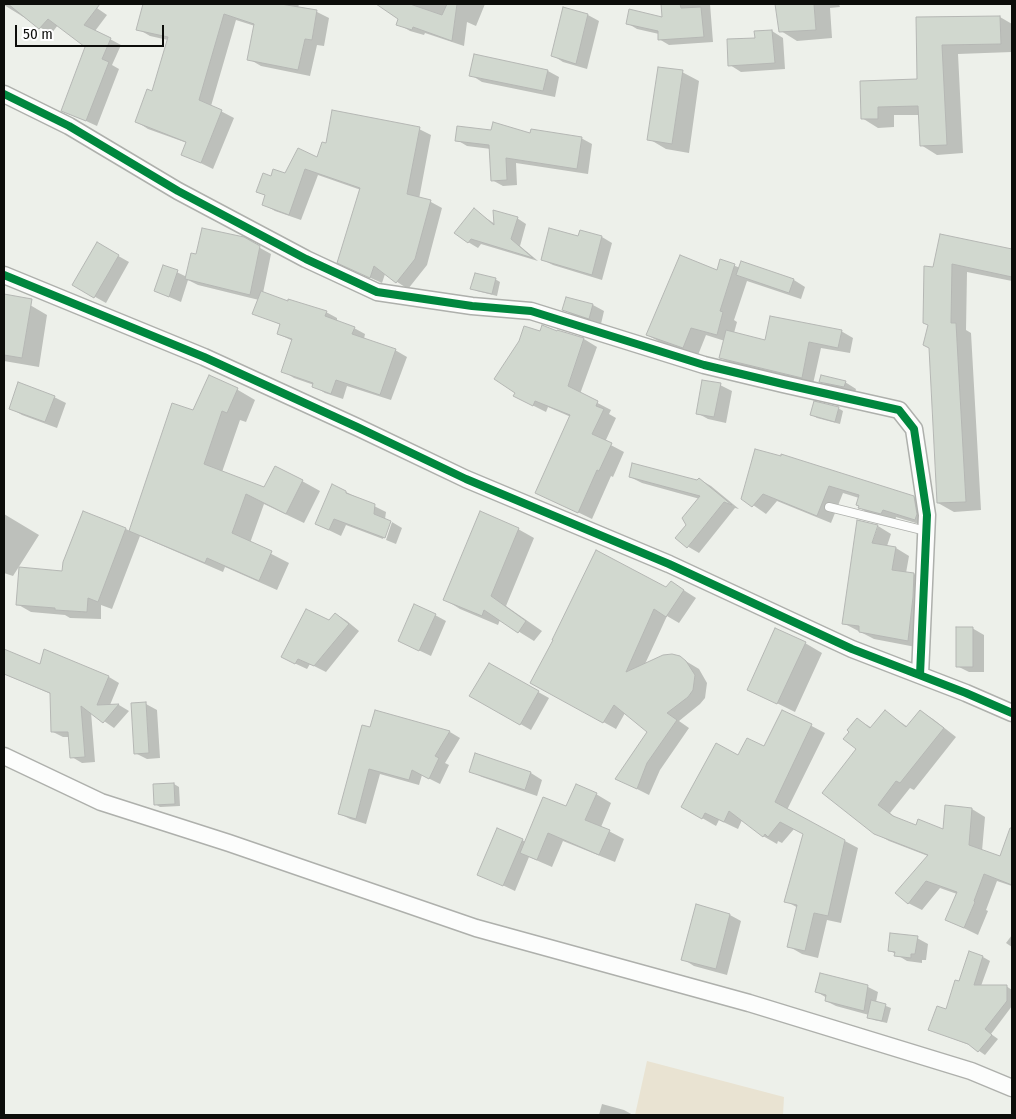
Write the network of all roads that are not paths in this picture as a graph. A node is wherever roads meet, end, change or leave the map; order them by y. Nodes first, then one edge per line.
1 (4, 94) edge
2 (4, 275) edge
3 (829, 507) dead end
4 (926, 531) junction
5 (920, 675) junction
6 (1012, 713) edge
7 (4, 756) edge
8 (1012, 1088) edge

1 - 4 street
2 - 5 street
3 - 4 lane
4 - 5 street
5 - 6 street
7 - 8 street

